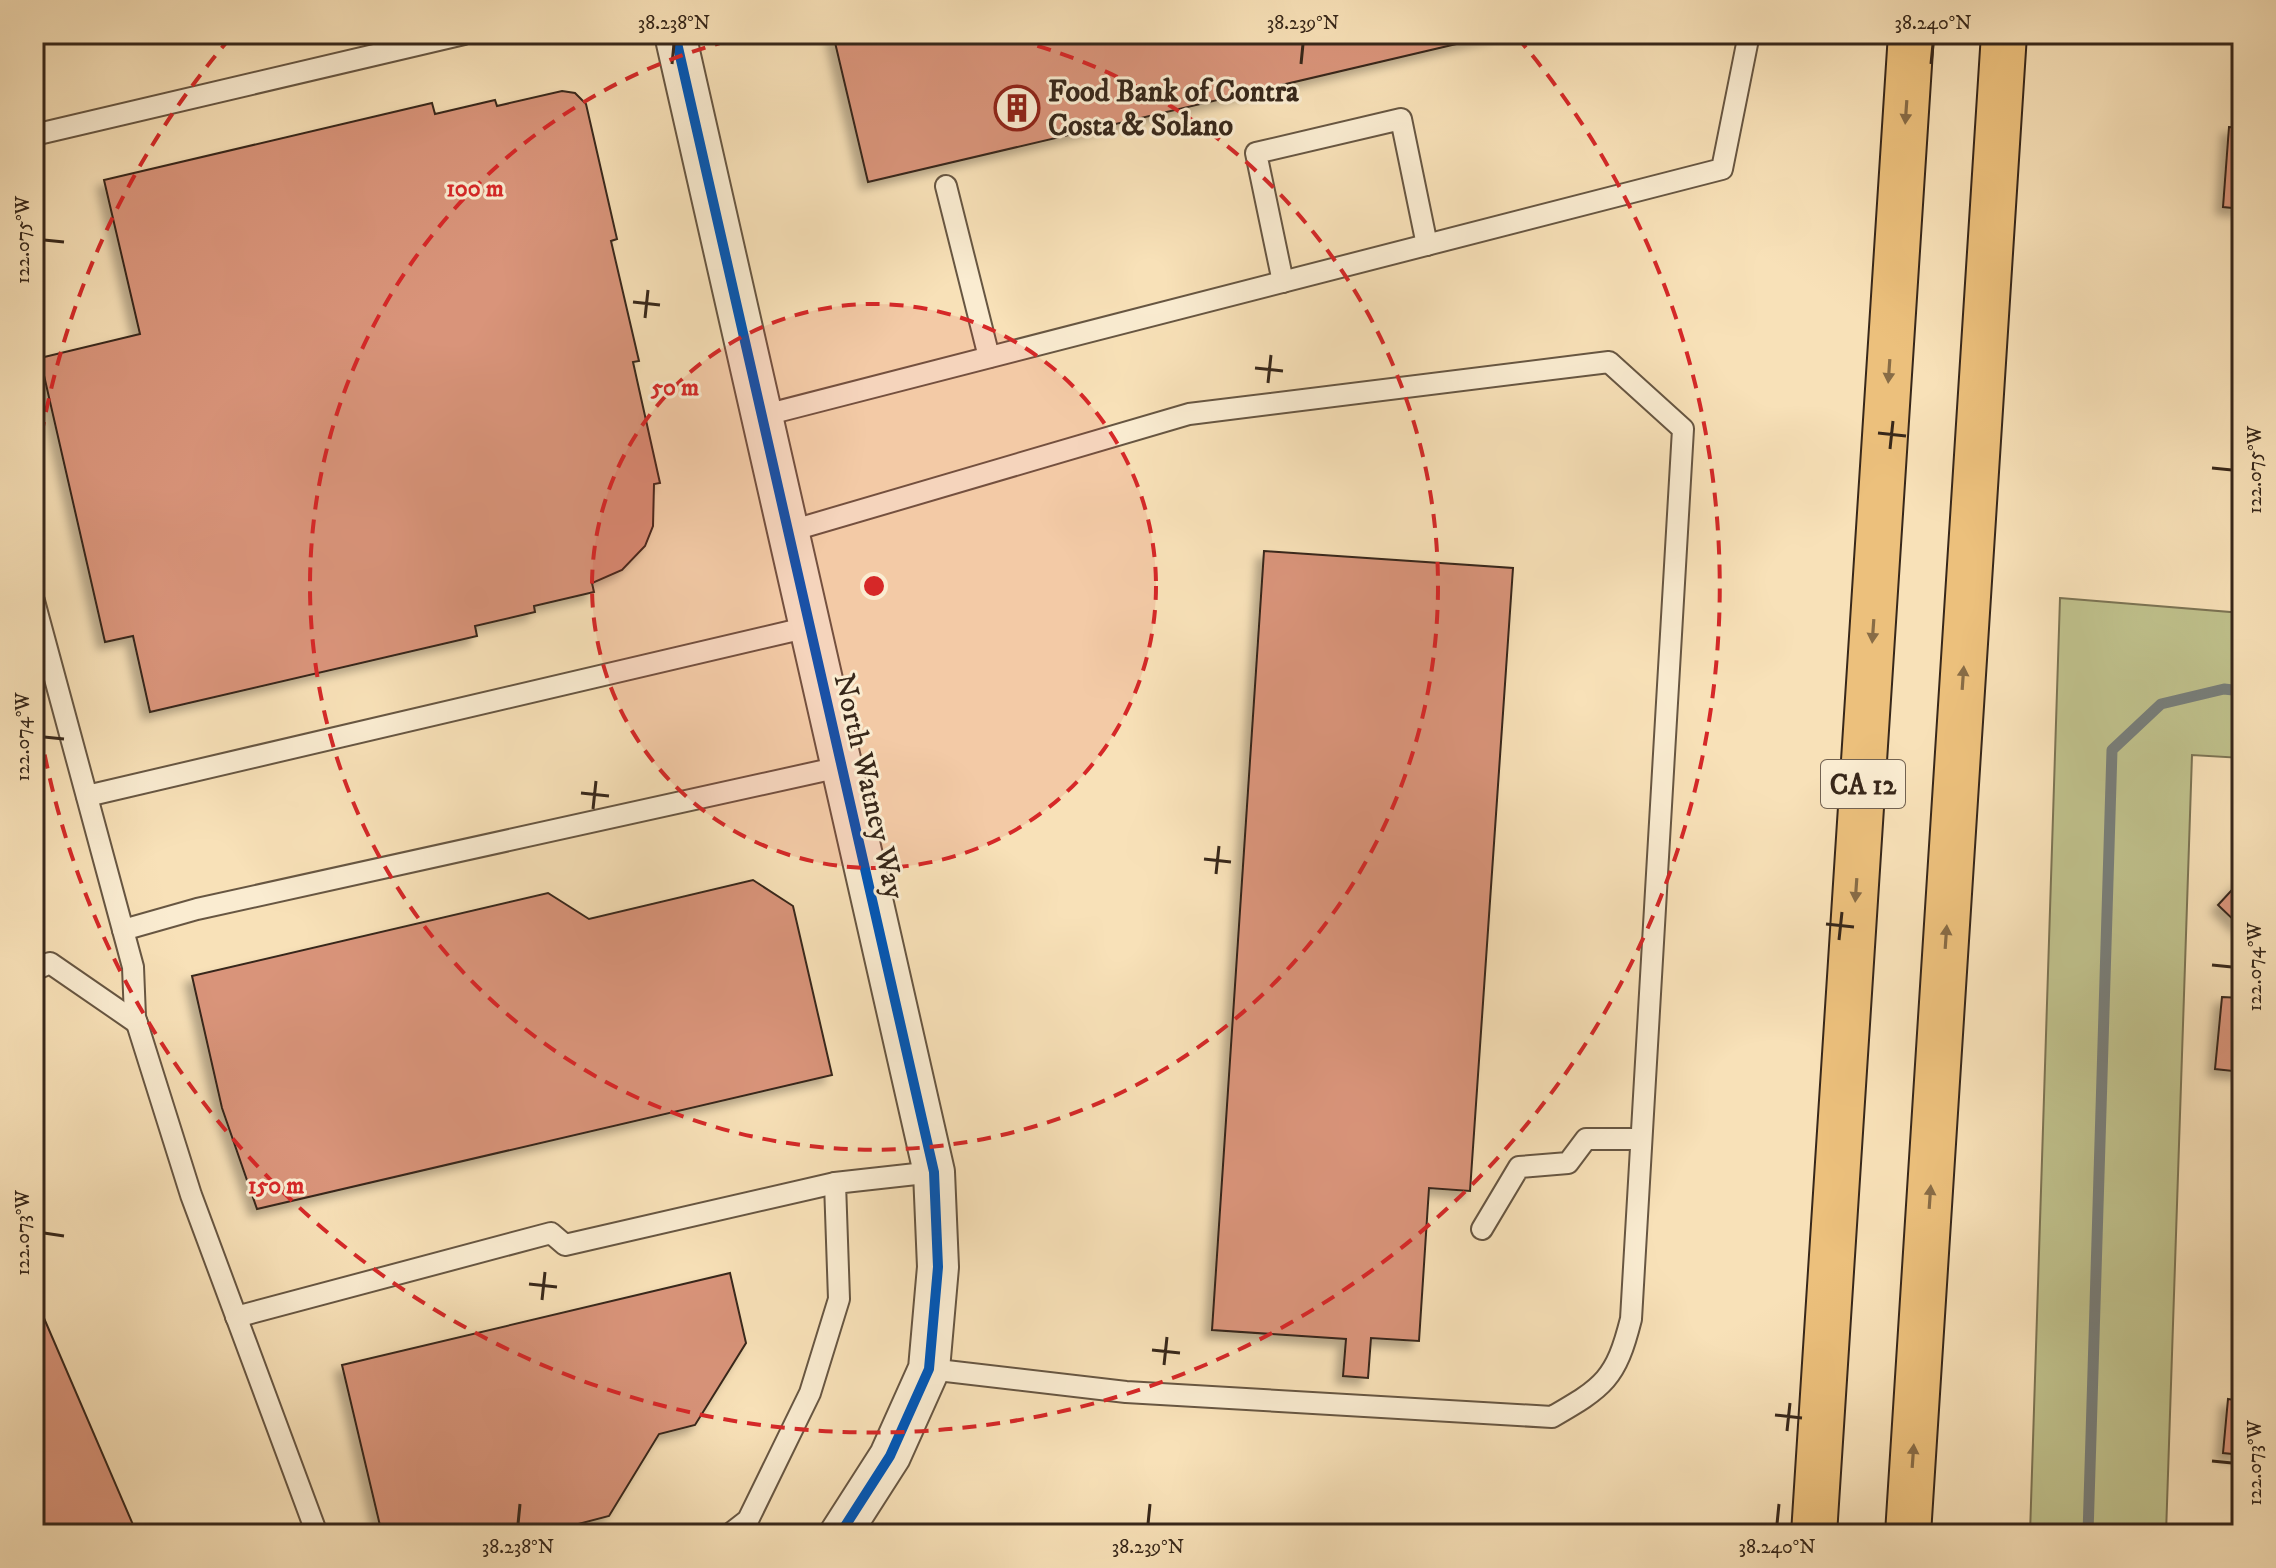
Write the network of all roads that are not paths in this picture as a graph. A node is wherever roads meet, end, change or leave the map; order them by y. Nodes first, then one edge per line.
1 (464, 34) edge
2 (675, 34) edge
3 (1749, 34) edge
4 (1911, 34) edge
5 (2004, 34) edge
6 (34, 135) edge
7 (946, 186) dead end
8 (1427, 245) junction
9 (1283, 282) junction
10 (989, 357) junction
11 (761, 416) junction
12 (787, 532) junction
13 (34, 601) edge
14 (809, 627) junction
15 (840, 767) junction
16 (87, 796) junction
17 (123, 930) junction
18 (34, 970) edge
19 (137, 1023) junction
20 (1641, 1139) junction
21 (934, 1172) junction
22 (835, 1183) junction
23 (1482, 1229) dead end
24 (236, 1317) junction
25 (929, 1369) junction
26 (317, 1534) edge
27 (730, 1534) edge
28 (840, 1534) edge
29 (1814, 1534) edge
30 (1908, 1534) edge

1 - 6 lane
2 - 11 street, North Watney Way
3 - 8 lane
4 -> 29 highway, CA 12
30 -> 5 highway
7 - 10 lane
8 - 9 lane
8 - 9 lane
9 - 10 lane
10 - 11 lane
11 - 12 street, North Watney Way
12 - 14 street, North Watney Way
12 - 20 lane
13 - 16 lane
14 - 15 street, North Watney Way
14 - 16 lane
15 - 17 lane
15 - 21 street, North Watney Way
16 - 17 lane
17 - 19 lane
18 - 19 lane
19 - 24 lane
20 - 23 lane
20 - 25 lane
21 - 22 lane
21 - 25 street, North Watney Way
22 - 24 lane
22 - 27 lane
24 - 26 lane
25 - 28 street, North Watney Way

